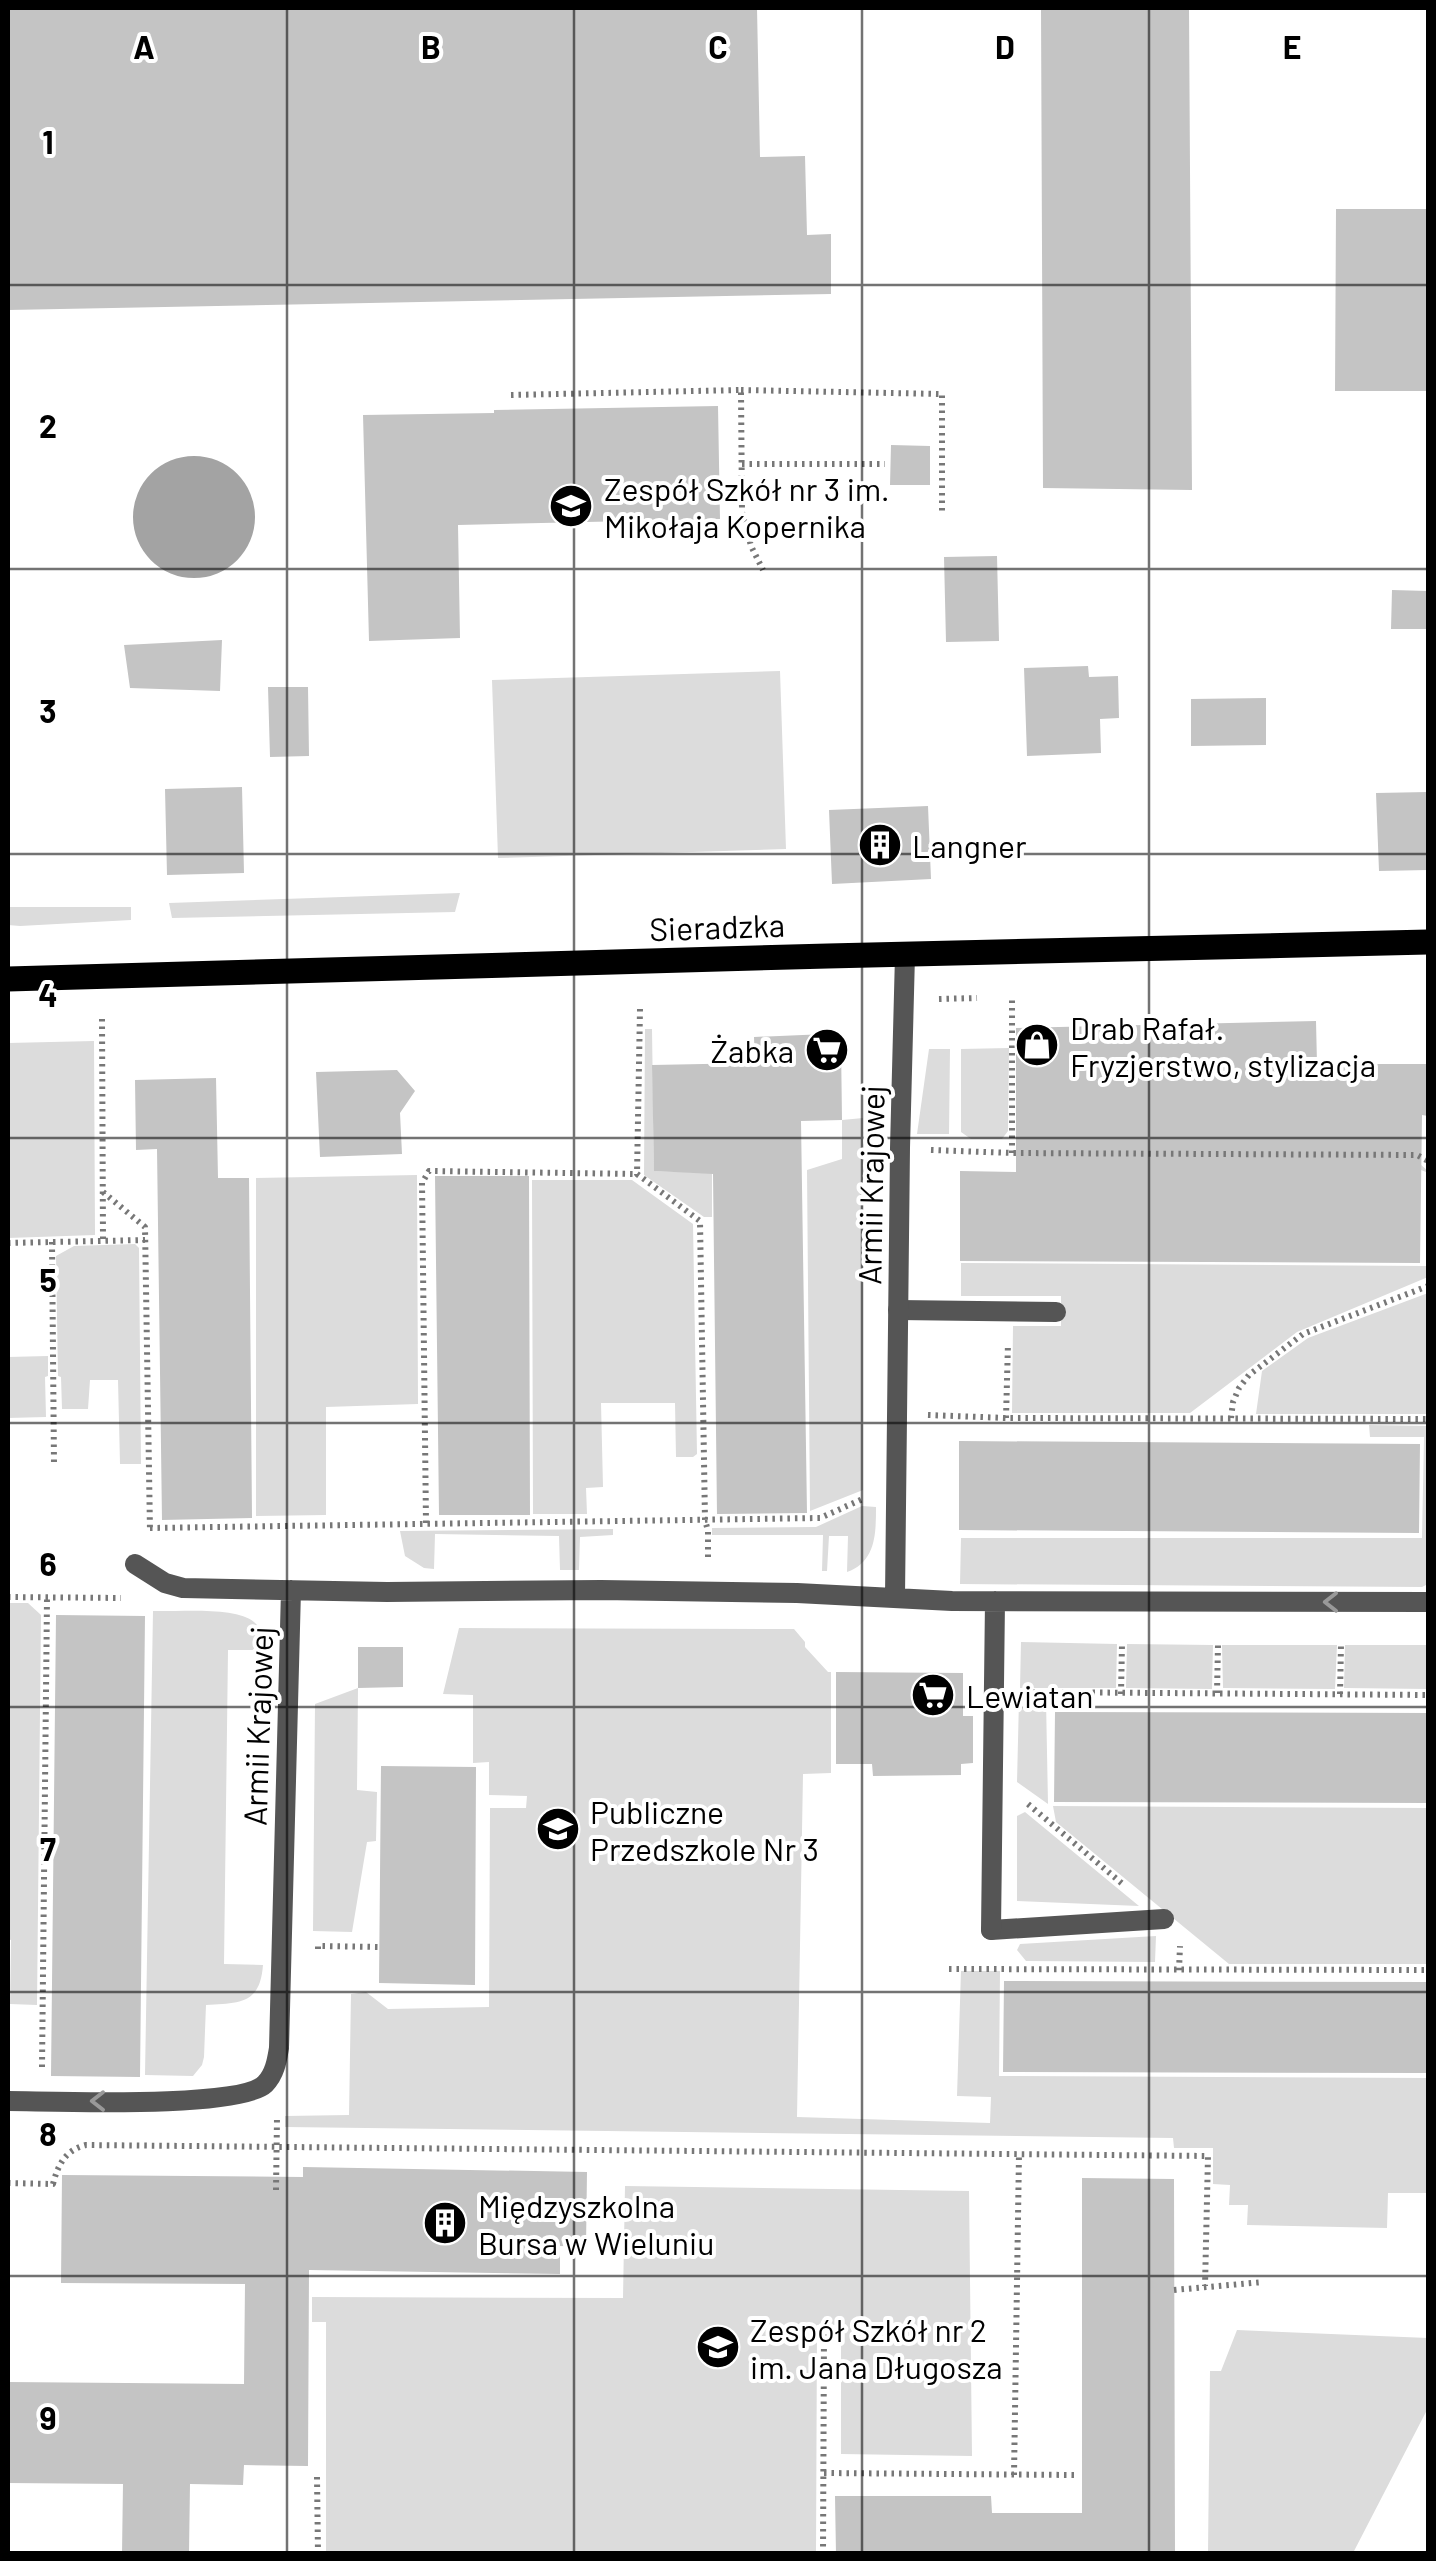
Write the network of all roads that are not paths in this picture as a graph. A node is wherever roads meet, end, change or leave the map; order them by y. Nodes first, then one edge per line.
1 (1428, 942) edge
2 (905, 955) junction
3 (8, 979) edge
4 (898, 1310) junction
5 (1056, 1312) dead end
6 (141, 1569) road end
7 (291, 1590) junction
8 (895, 1597) junction
9 (995, 1601) junction
10 (1428, 1602) edge
11 (1164, 1919) road end
12 (8, 2101) edge

1 - 2 main road, Sieradzka
2 - 3 main road, Sieradzka
2 - 4 street, Armii Krajowej
4 - 5 street
4 - 8 street, Armii Krajowej
6 - 7 street
7 - 8 street, Armii Krajowej
7 -> 12 street, Armii Krajowej
8 - 9 street, Armii Krajowej
10 -> 9 street, Armii Krajowej
9 - 11 street

